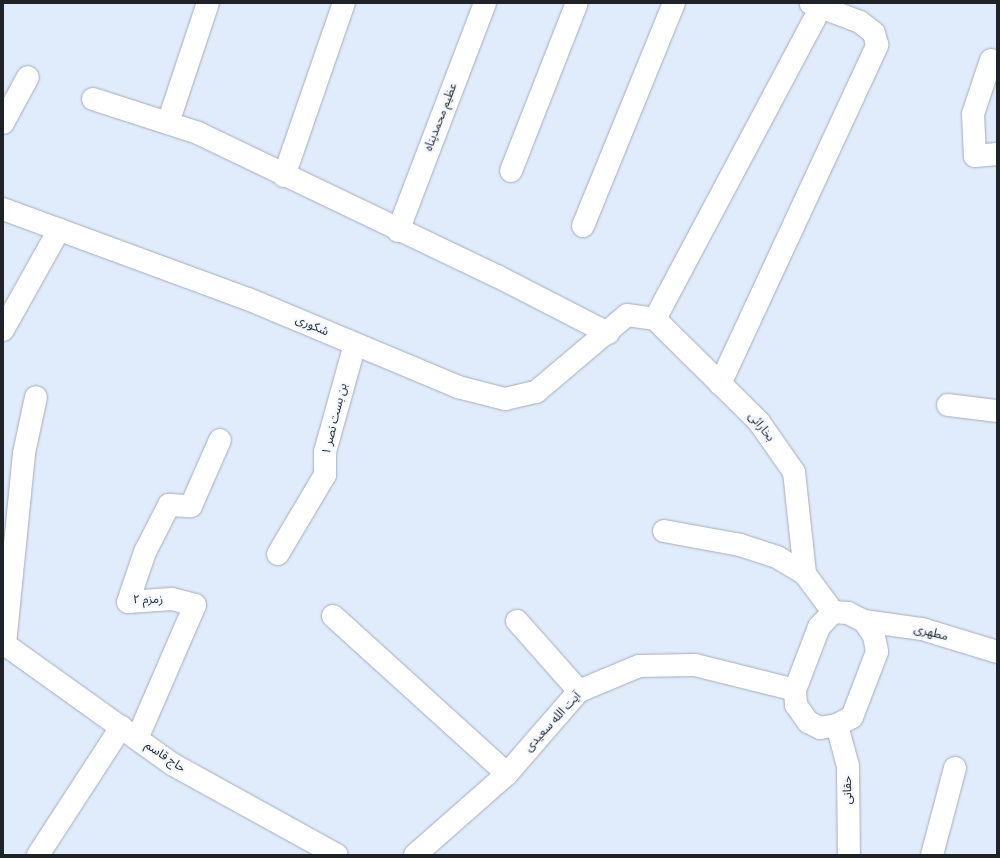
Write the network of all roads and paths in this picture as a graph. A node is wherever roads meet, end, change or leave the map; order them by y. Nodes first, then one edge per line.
1 (208, 3) edge
2 (344, 3) edge
3 (485, 3) edge
4 (577, 3) edge
5 (674, 3) edge
6 (815, 5) edge
7 (991, 60) dead end
8 (28, 77) dead end
9 (93, 99) dead end
10 (3, 123) edge
11 (168, 123) junction
12 (997, 154) edge
13 (511, 171) dead end
14 (284, 176) junction
15 (3, 209) edge
16 (583, 226) dead end
17 (59, 230) junction
18 (398, 231) junction
19 (656, 319) junction
20 (3, 330) edge
21 (608, 333) junction
22 (355, 344) junction
23 (720, 384) junction
24 (36, 397) dead end
25 (948, 405) dead end
26 (997, 411) edge
27 (220, 440) dead end
28 (664, 530) dead end
29 (278, 554) dead end
30 (805, 574) junction
31 (834, 612) junction
32 (333, 616) dead end
33 (517, 621) dead end
34 (864, 621) junction
35 (4, 643) edge
36 (997, 652) edge
37 (795, 690) junction
38 (579, 691) junction
39 (837, 725) junction
40 (129, 733) junction
41 (955, 768) dead end
42 (507, 774) junction
43 (38, 855) edge
44 (337, 855) edge
45 (415, 855) edge
46 (849, 855) edge
47 (932, 855) edge

1 - 11 street
2 - 14 street
3 - 18 street, عظیم محمدپناه
4 - 13 street
5 - 16 street
6 - 19 street
6 - 23 street
7 - 12 street
8 - 10 street
9 - 11 street
11 - 14 street
14 - 18 street
15 - 17 street, شکوری
17 - 20 street
17 - 22 street, شکوری
18 - 21 street
19 - 21 street
19 - 23 street, بخارائی
21 - 22 street, شکوری
22 - 29 street, بن بست نصر ۱
23 - 30 street, بخارائی
24 - 35 street
25 - 26 street
27 - 40 street, زمزم ۲
28 - 30 street
30 - 31 street
31 - 34 street, مطهری
31 - 37 street
32 - 42 street
33 - 38 street
34 - 36 street, مطهری
34 - 39 street
35 - 40 street, حاج قاسم
37 - 38 street, آیت الله سعیدی
37 - 39 street
38 - 42 street, آیت الله سعیدی
39 - 46 street, حقانی
40 - 43 street
40 - 44 street, حاج قاسم
41 - 47 street
42 - 45 street, آیت الله سعیدی

